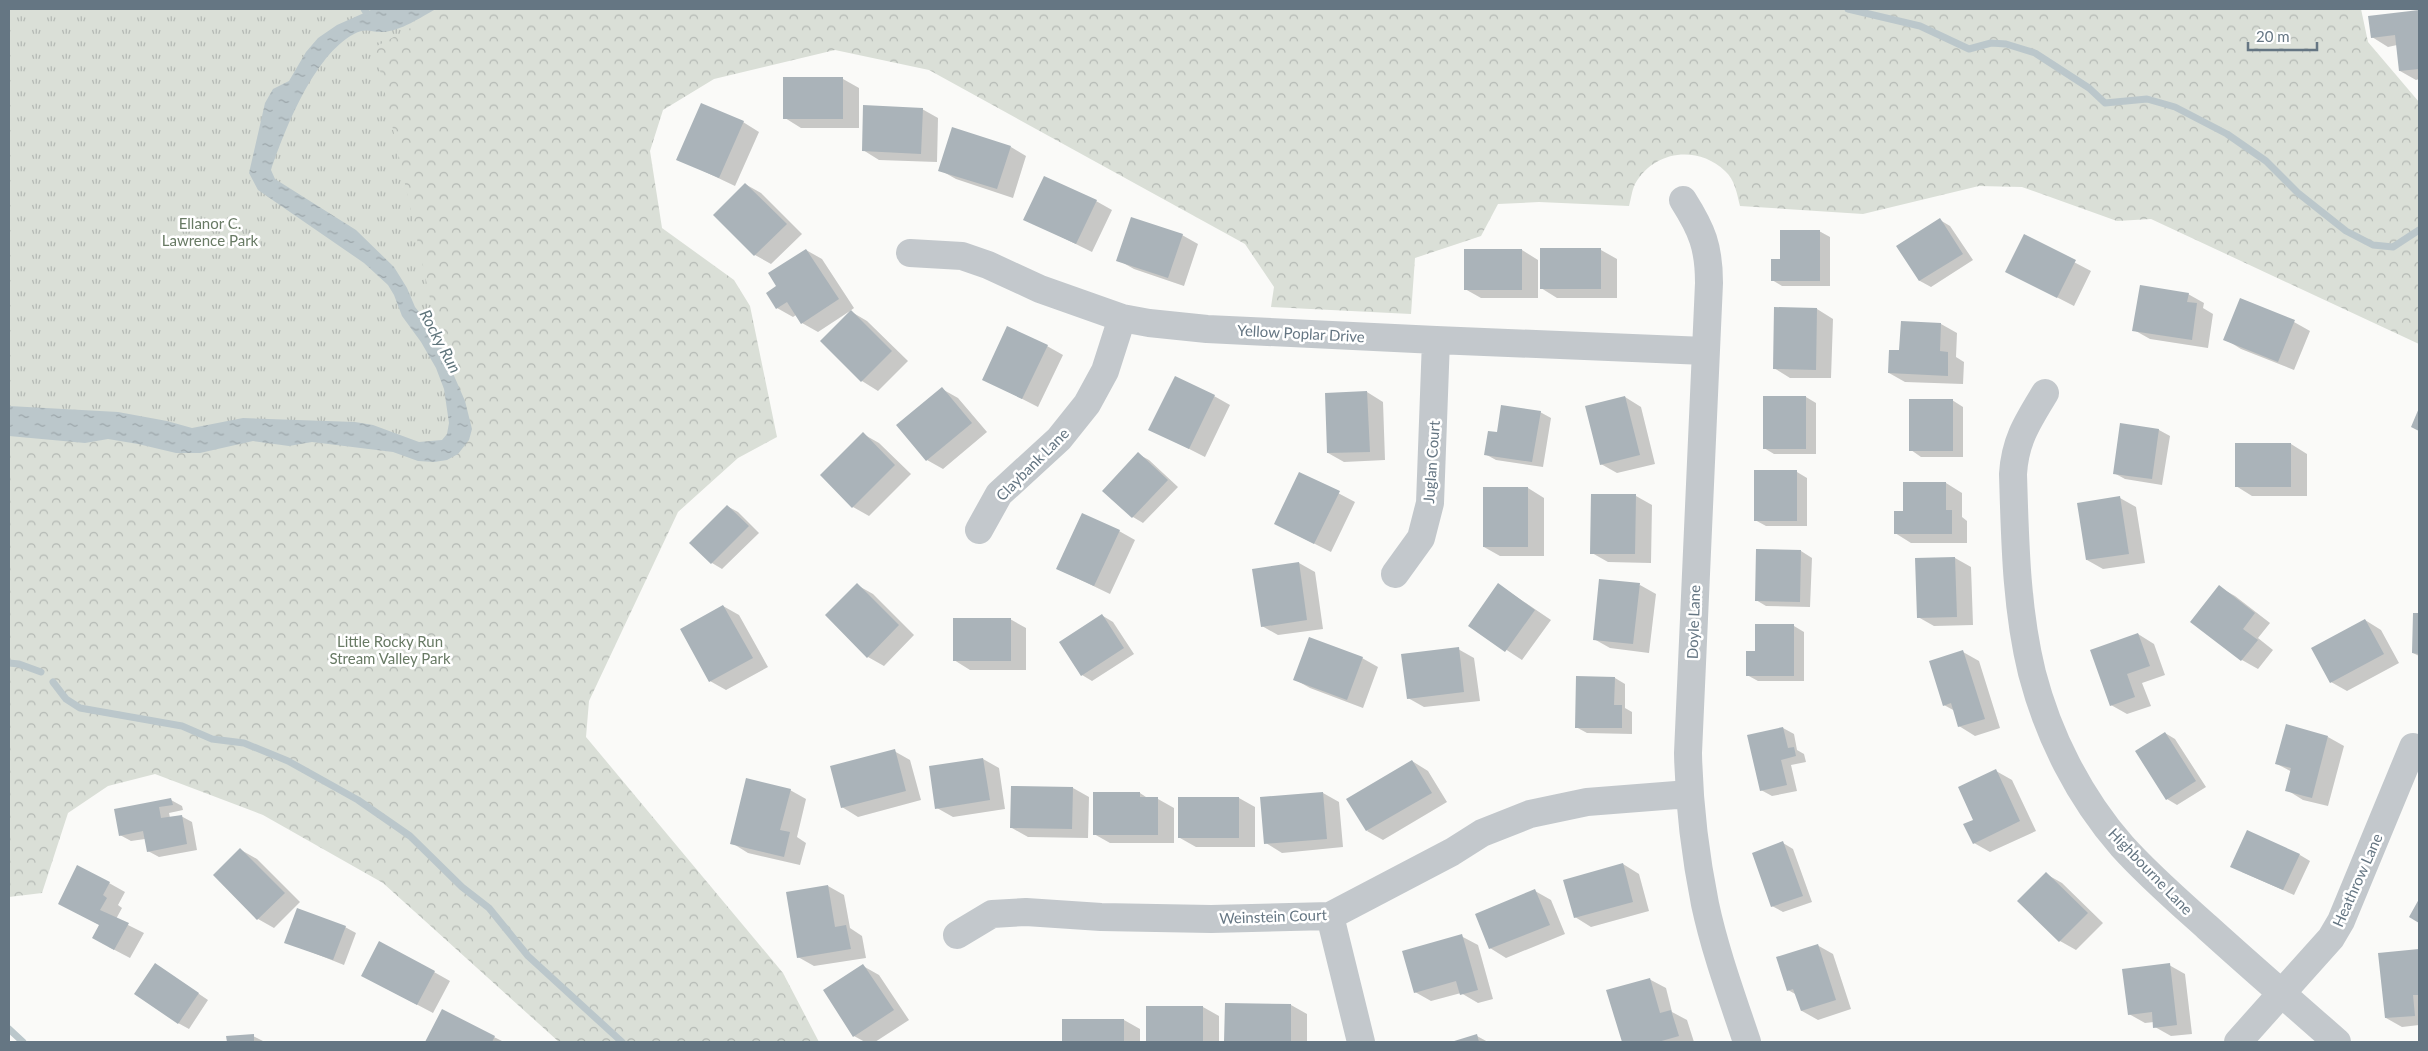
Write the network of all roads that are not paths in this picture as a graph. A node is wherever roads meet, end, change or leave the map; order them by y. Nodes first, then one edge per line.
1 (1683, 200) dead end
2 (910, 253) dead end
3 (1122, 318) junction
4 (1436, 340) junction
5 (1705, 351) junction
6 (2045, 393) dead end
7 (979, 530) dead end
8 (1395, 574) dead end
9 (2412, 747) dead end
10 (1689, 794) junction
11 (1330, 916) junction
12 (957, 935) dead end
13 (2281, 995) junction
14 (1362, 1042) edge
15 (1747, 1042) edge
16 (2238, 1042) edge
17 (2337, 1042) edge

1 - 5 street, Doyle Lane
2 - 3 street, Yellow Poplar Drive
3 - 4 street, Yellow Poplar Drive
3 - 7 street, Claybank Lane
4 - 5 street, Yellow Poplar Drive
4 - 8 street, Juglan Court
5 - 10 street, Doyle Lane
6 - 13 street, Highbourne Lane
9 - 13 street, Heathrow Lane
10 - 11 street, Weinstein Court
10 - 15 street, Doyle Lane
11 - 12 street, Weinstein Court
11 - 14 street
13 - 16 street, Heathrow Lane
13 - 17 street, Highbourne Lane

